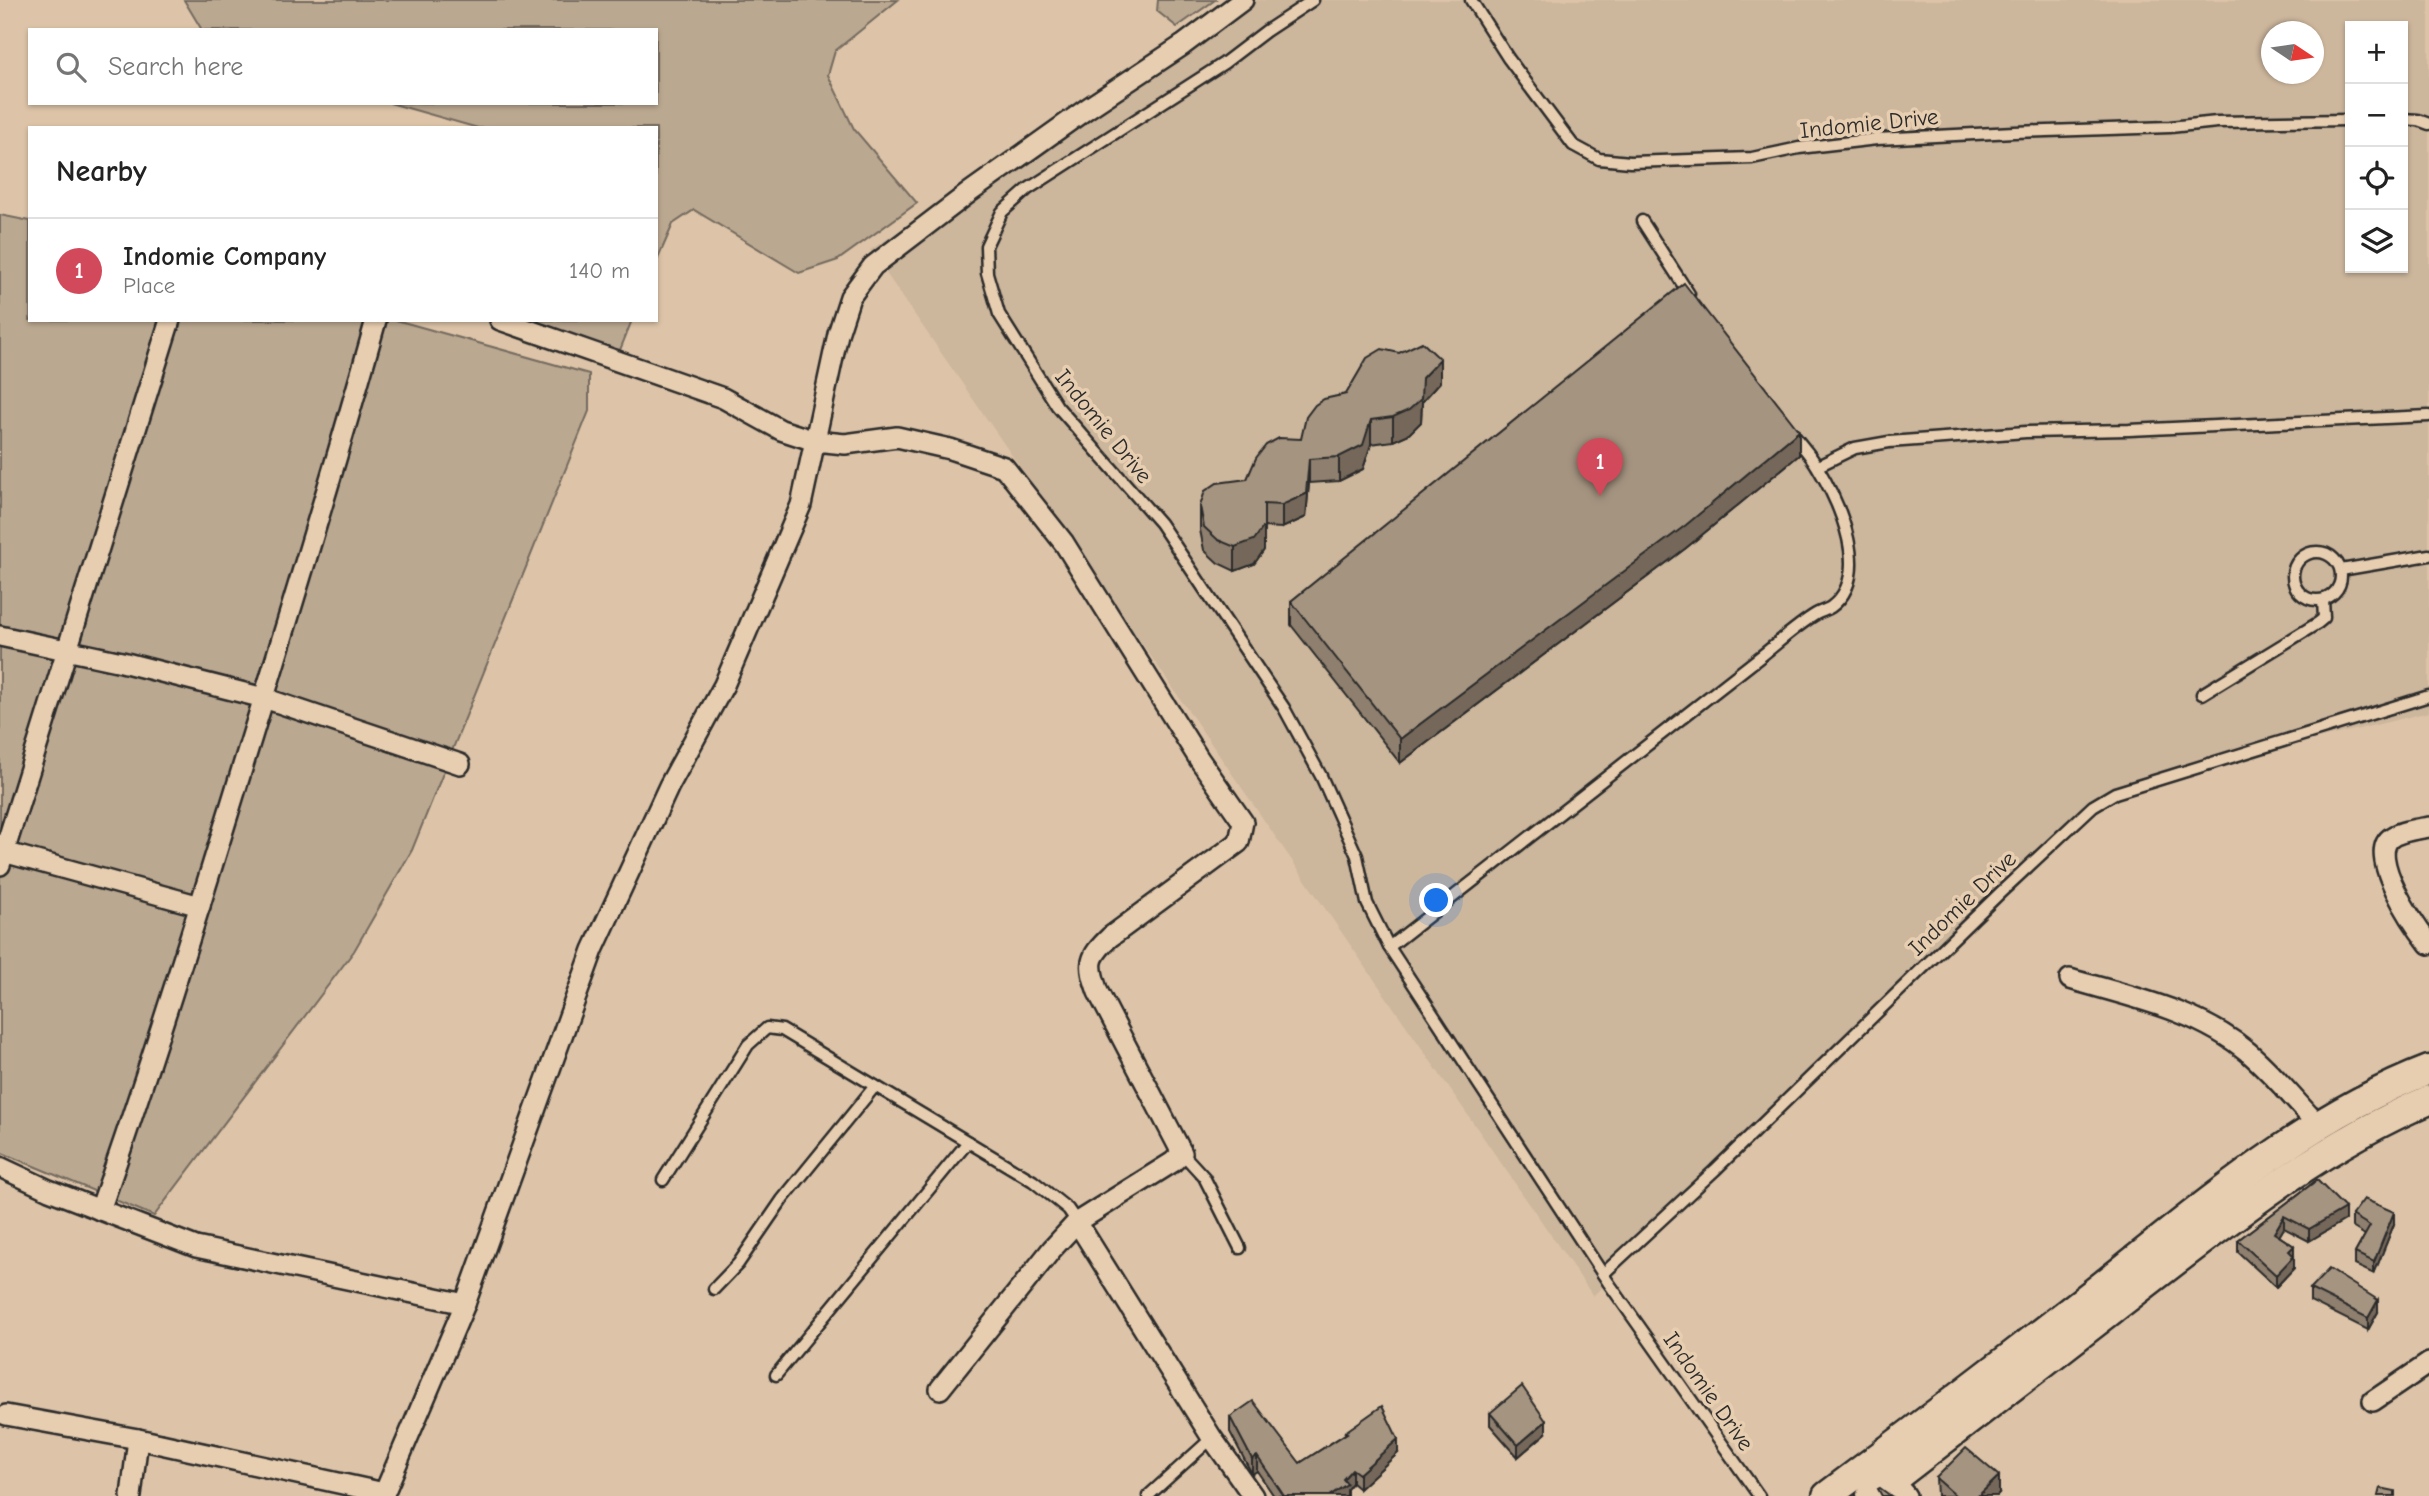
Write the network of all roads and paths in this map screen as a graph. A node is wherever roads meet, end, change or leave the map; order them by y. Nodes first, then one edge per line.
1 (1243, 0) edge
2 (1313, 0) edge
3 (1471, 0) edge
4 (2408, 119) edge
5 (2345, 120) edge
6 (2429, 124) edge
7 (1642, 221) dead end
8 (1694, 302) edge
9 (169, 322) edge
10 (375, 322) edge
11 (505, 322) edge
12 (2429, 416) edge
13 (1787, 427) edge
14 (815, 441) junction
15 (1818, 466) junction
16 (2429, 555) edge
17 (2341, 570) junction
18 (2323, 600) junction
19 (0, 636) edge
20 (66, 651) junction
21 (2202, 694) dead end
22 (2429, 696) edge
23 (264, 698) junction
24 (460, 764) dead end
25 (2429, 827) edge
26 (1, 856) edge
27 (200, 906) junction
28 (2429, 944) edge
29 (1389, 947) junction
30 (2070, 979) dead end
31 (2429, 1070) edge
32 (874, 1086) junction
33 (2429, 1100) edge
34 (2319, 1126) junction
35 (968, 1142) junction
36 (1182, 1153) junction
37 (0, 1167) edge
38 (663, 1180) dead end
39 (100, 1210) junction
40 (1077, 1222) junction
41 (1240, 1248) dead end
42 (1603, 1274) junction
43 (714, 1289) dead end
44 (465, 1304) junction
45 (2429, 1363) edge
46 (776, 1376) dead end
47 (940, 1389) dead end
48 (2373, 1401) dead end
49 (6, 1415) dead end
50 (1212, 1437) junction
51 (138, 1439) junction
52 (1890, 1491) edge
53 (384, 1495) edge
54 (131, 1496) edge
55 (1148, 1496) edge
56 (1253, 1496) edge
57 (1759, 1496) edge
58 (1827, 1496) edge

1 - 14 street
2 - 29 lane, Indomie Drive
3 - 5 lane, Indomie Drive
4 - 6 lane
7 - 8 lane
9 - 20 street
10 - 23 street
11 - 14 street
12 - 15 lane
13 - 15 lane
14 - 36 street
14 - 44 street
15 - 29 lane
16 - 17 lane
17 - 18 lane
17 - 18 lane
18 - 21 lane
19 - 20 street
20 - 23 street
20 - 26 street
22 - 42 lane, Indomie Drive
23 - 24 street
23 - 27 street
25 - 28 street
26 - 27 street
27 - 39 street
29 - 42 lane, Indomie Drive
30 - 34 street
31 - 34 main road
32 - 35 lane
32 - 38 lane
32 - 43 lane
33 - 52 main road
34 - 58 main road
35 - 40 lane
35 - 46 lane
36 - 40 street
36 - 41 lane
37 - 39 street
39 - 44 street
40 - 47 street
40 - 50 street
42 - 57 lane, Indomie Drive
44 - 53 street
45 - 48 street
49 - 51 street
50 - 55 lane
50 - 56 street
51 - 53 street
51 - 54 street

